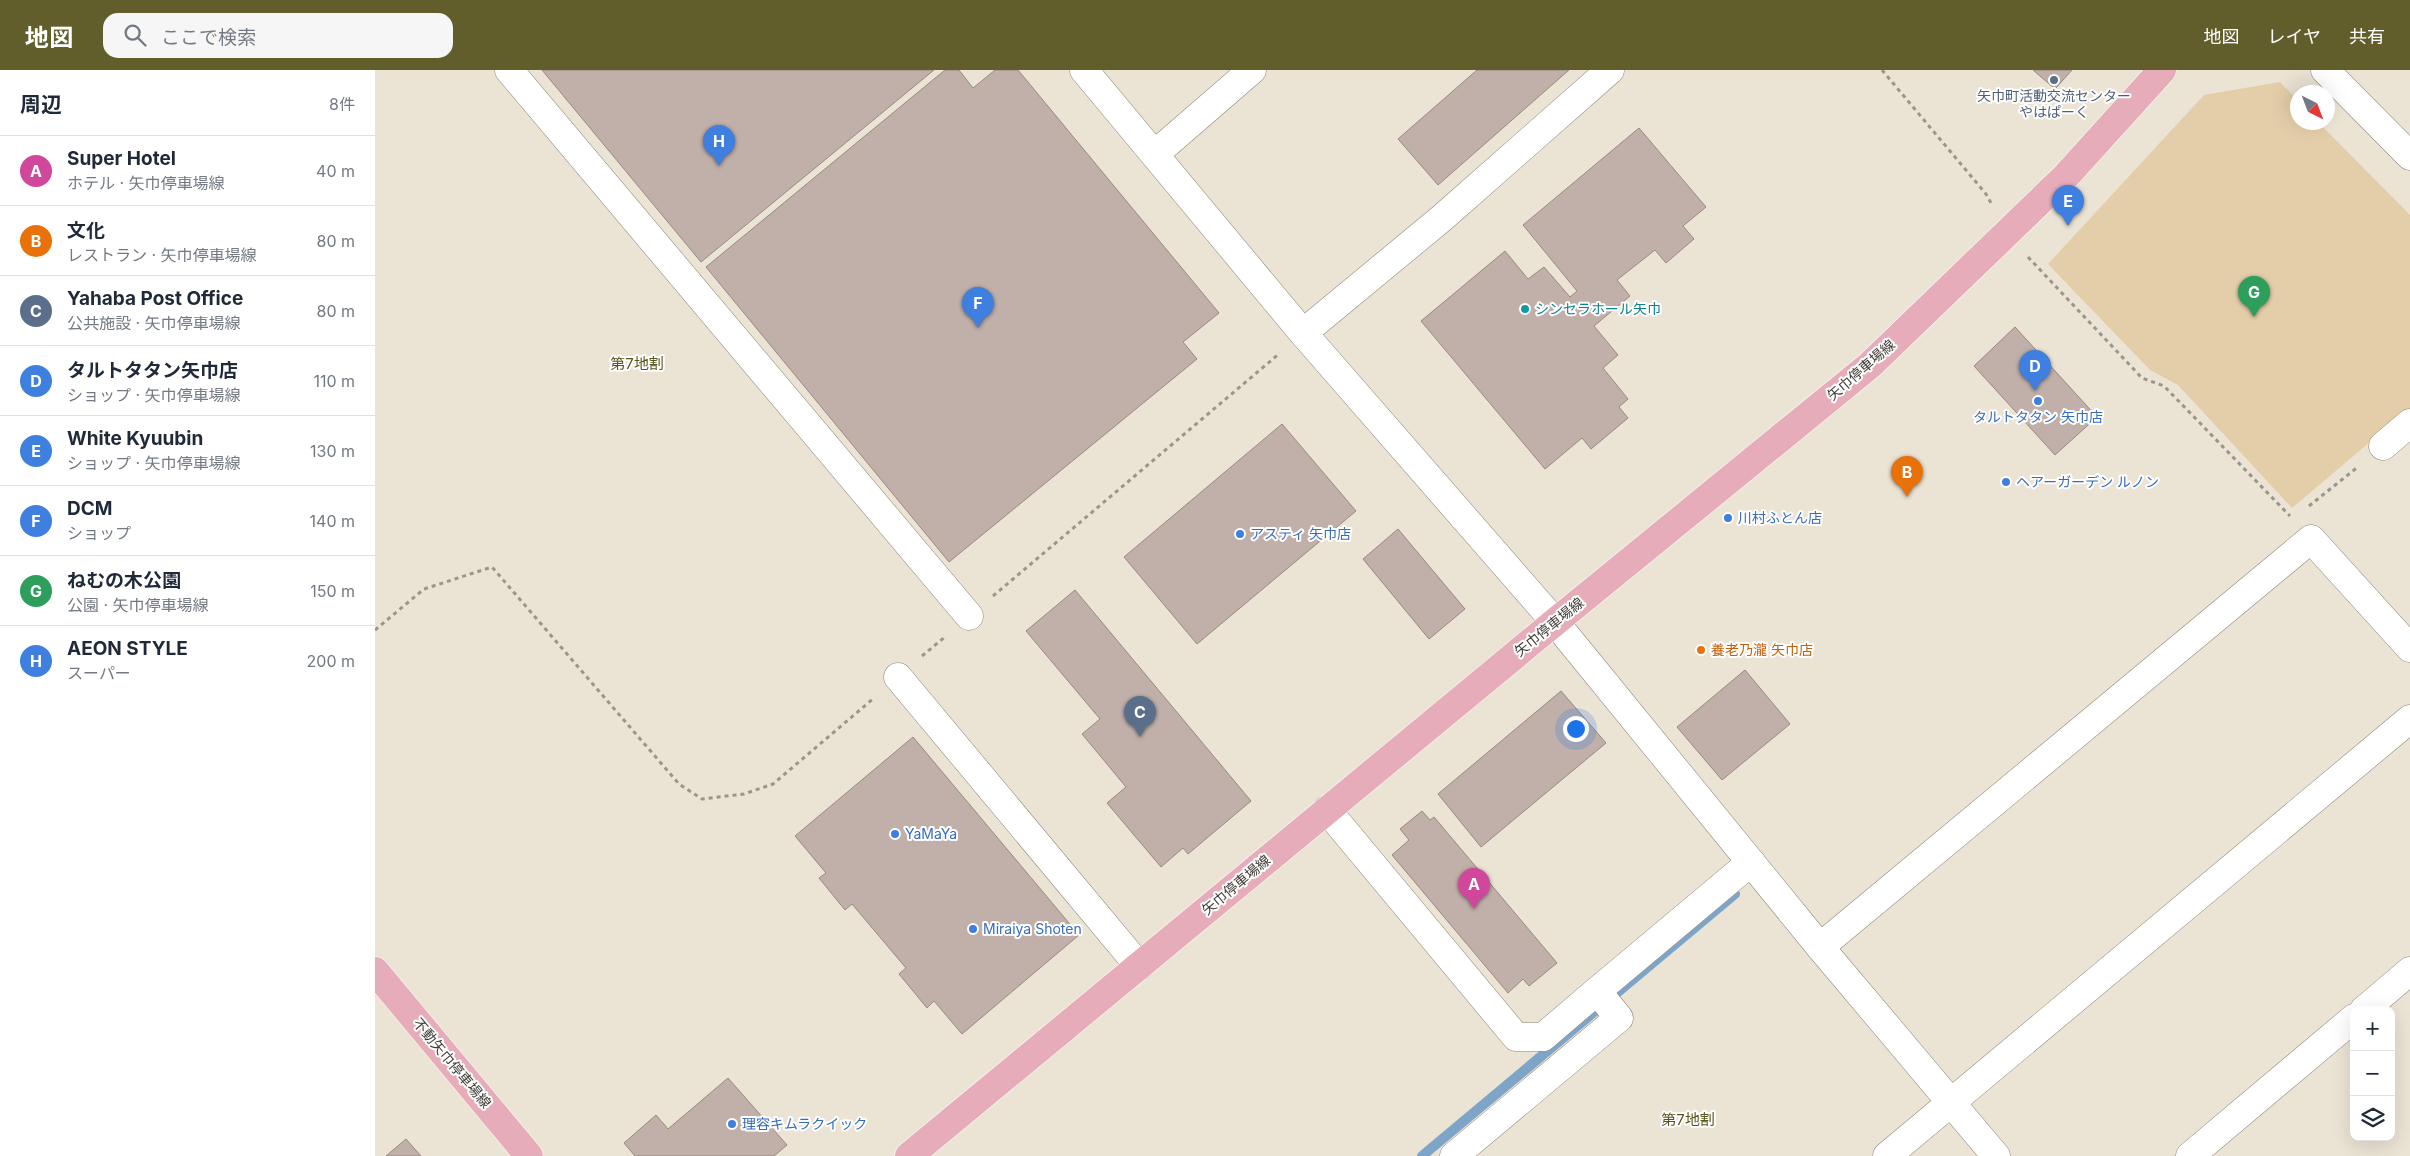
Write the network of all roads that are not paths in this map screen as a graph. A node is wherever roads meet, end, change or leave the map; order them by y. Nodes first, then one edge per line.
1 (509, 70) edge
2 (1084, 70) edge
3 (1252, 70) edge
4 (1610, 70) edge
5 (2161, 70) edge
6 (2325, 70) edge
7 (1155, 154) junction
8 (2410, 156) edge
9 (1303, 333) junction
10 (2410, 423) edge
11 (2383, 446) road end
12 (969, 616) road end
13 (1555, 622) junction
14 (2410, 648) edge
15 (898, 677) road end
16 (2410, 719) edge
17 (1327, 810) junction
18 (1751, 862) junction
19 (1820, 947) junction
20 (1139, 966) junction
21 (375, 971) edge
22 (2410, 971) edge
23 (1604, 999) junction
24 (2369, 1006) edge
25 (2350, 1021) edge
26 (1951, 1104) junction
27 (529, 1156) edge
28 (909, 1156) edge
29 (1454, 1156) edge
30 (1887, 1156) edge
31 (1996, 1156) edge
32 (2190, 1156) edge

1 - 12 street
2 - 7 street
3 - 7 street
4 - 9 street
5 - 13 main road, 矢巾停車場線
6 - 8 street
7 - 9 street
9 - 13 street
10 - 11 street
13 - 17 main road, 矢巾停車場線
13 - 18 street
14 - 19 street
15 - 20 street
16 - 26 street
17 - 20 main road, 矢巾停車場線
17 - 23 street
18 - 19 street
18 - 23 street
19 - 26 street
20 - 28 main road, 矢巾停車場線
21 - 27 main road, 不動矢巾停車場線
22 - 24 street
23 - 29 street
25 - 32 street
26 - 30 street
26 - 31 street

